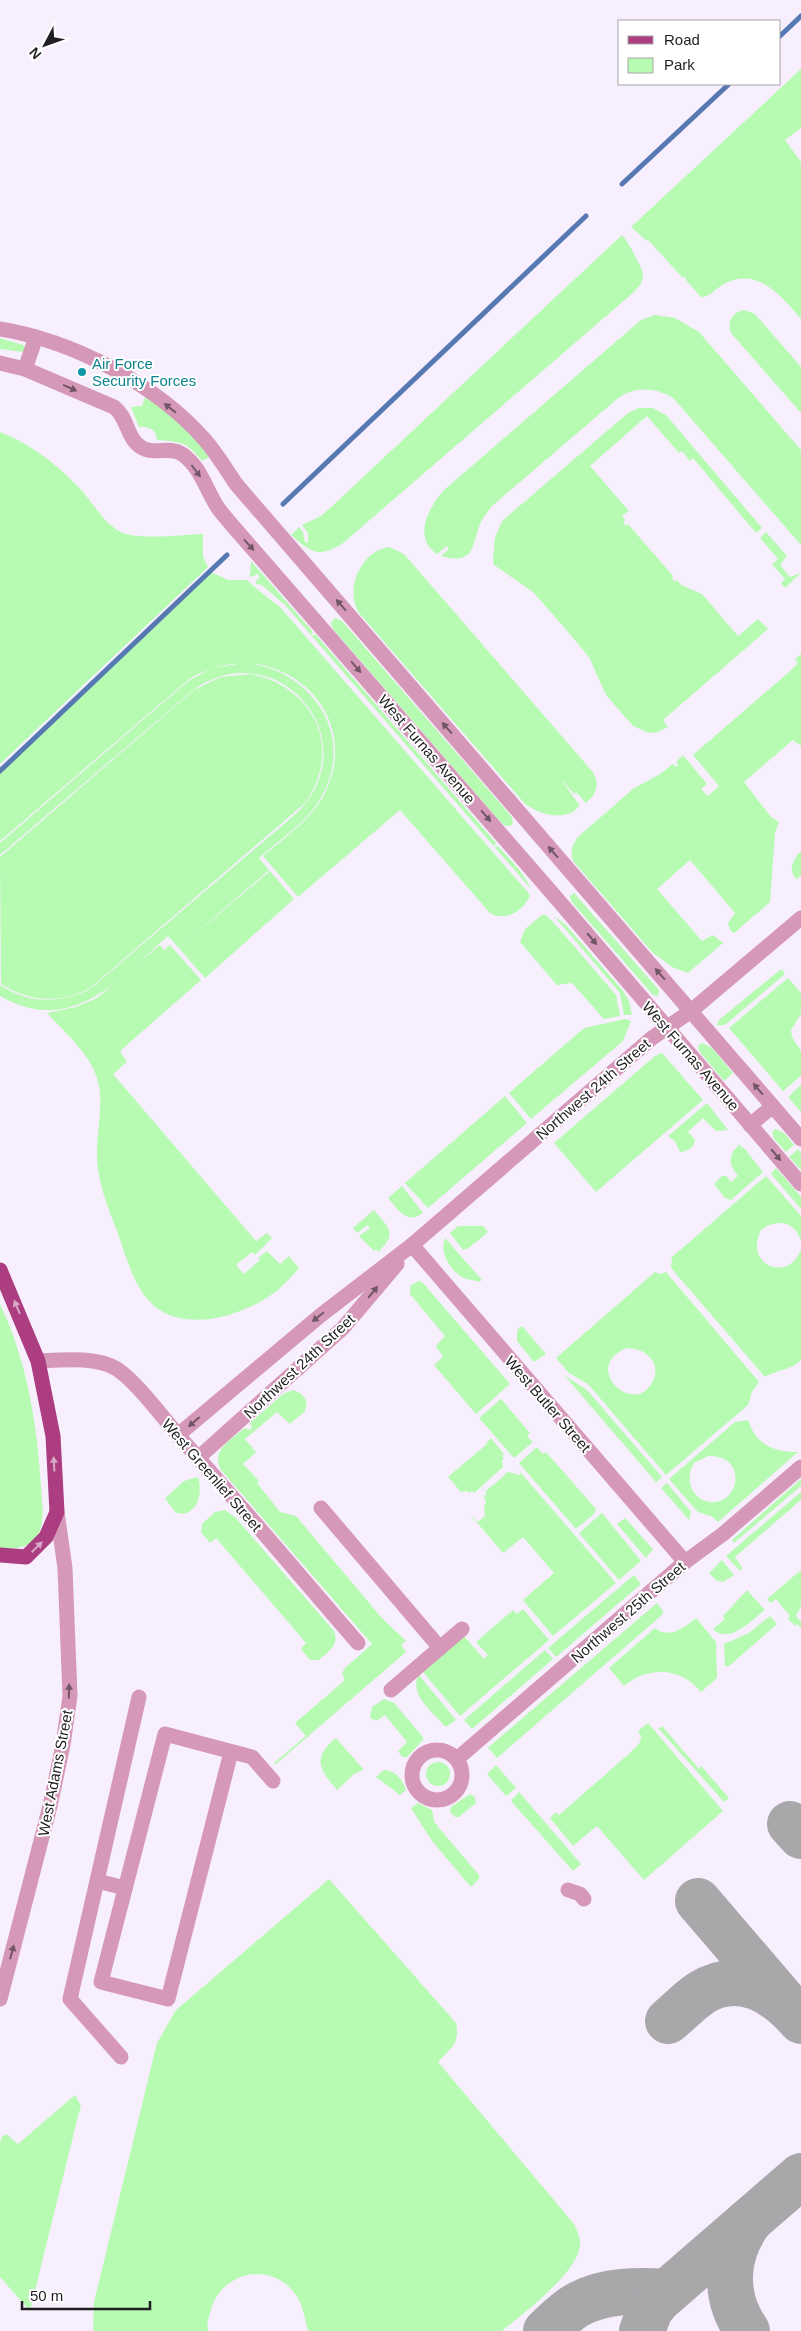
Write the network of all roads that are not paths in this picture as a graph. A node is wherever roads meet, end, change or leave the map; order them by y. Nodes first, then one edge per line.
1 (0, 329) edge
2 (36, 337) junction
3 (0, 363) edge
4 (25, 369) junction
5 (801, 918) edge
6 (692, 1011) junction
7 (667, 1027) junction
8 (773, 1106) junction
9 (750, 1125) junction
10 (801, 1139) edge
11 (801, 1184) edge
12 (412, 1245) junction
13 (0, 1270) edge
14 (38, 1361) junction
15 (178, 1435) junction
16 (198, 1458) junction
17 (801, 1466) edge
18 (321, 1508) dead end
19 (57, 1512) junction
20 (0, 1555) edge
21 (685, 1562) junction
22 (462, 1629) dead end
23 (358, 1643) dead end
24 (440, 1648) junction
25 (391, 1690) dead end
26 (139, 1697) dead end
27 (231, 1752) junction
28 (457, 1759) dead end
29 (273, 1781) dead end
30 (97, 1882) junction
31 (125, 1888) junction
32 (568, 1890) dead end
33 (584, 1899) dead end
34 (0, 1999) edge
35 (121, 2057) dead end

1 - 2 street, West Furnas Avenue
2 - 4 street
6 -> 2 street, West Furnas Avenue
3 - 4 street, West Furnas Avenue
4 -> 7 street, West Furnas Avenue
5 - 6 street, Northwest 24th Street
6 - 7 street, Northwest 24th Street
8 -> 6 street, West Furnas Avenue
7 - 9 street, West Furnas Avenue
7 - 12 street, Northwest 24th Street
8 - 9 street
8 - 10 street, West Furnas Avenue
9 -> 11 street, West Furnas Avenue
12 -> 15 street, Northwest 24th Street
16 -> 12 street, Northwest 24th Street
12 - 21 street, West Butler Street
14 -> 13 main road, West Adams Street
14 - 15 street, West Greenlief Street
19 -> 14 main road, West Adams Street
15 - 16 street, West Greenlief Street
16 - 23 street, West Greenlief Street
17 - 21 street, Northwest 25th Street
18 - 24 street
20 -> 19 main road, West Adams Street
34 -> 19 street, West Adams Street
21 - 28 street, Northwest 25th Street
22 - 24 street
24 - 25 street
26 - 30 street
27 - 29 street
27 - 31 street
27 - 31 street
30 - 31 street
30 - 35 street
32 - 33 street

